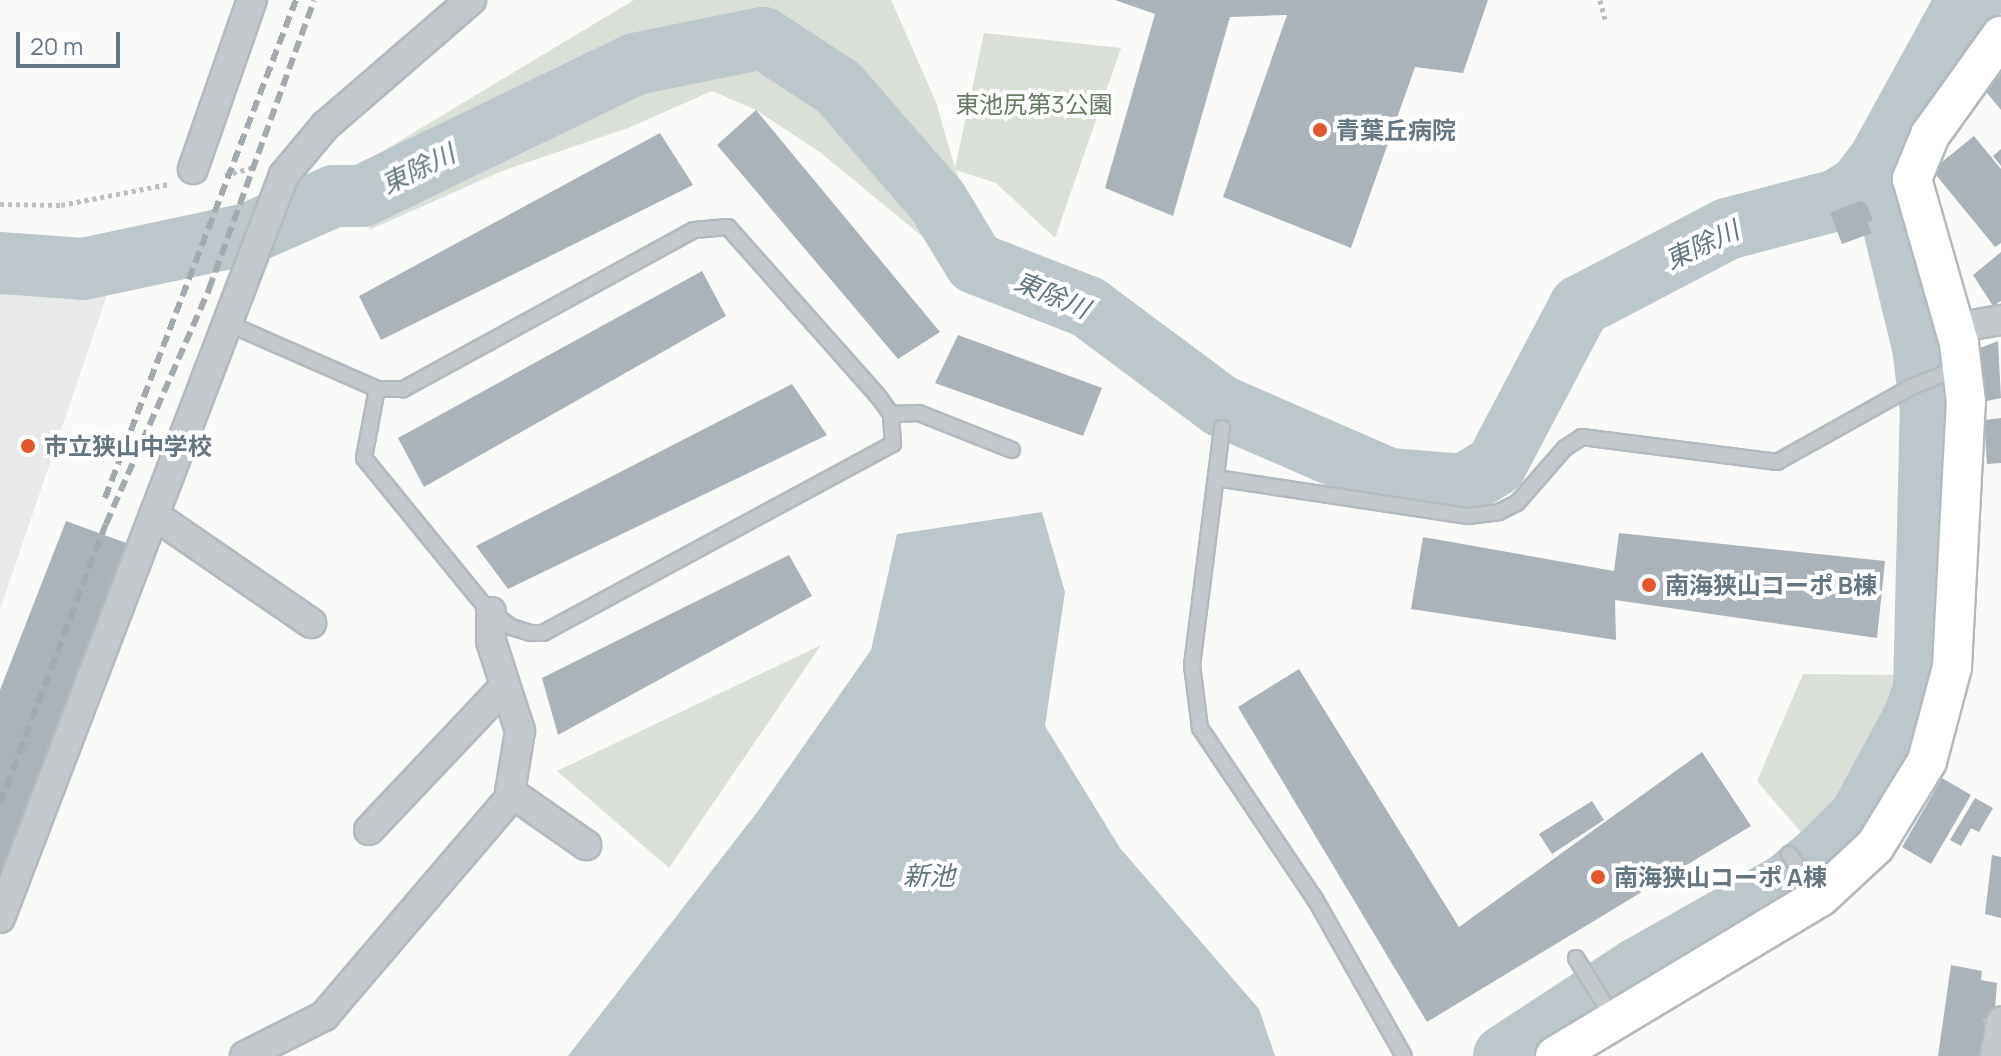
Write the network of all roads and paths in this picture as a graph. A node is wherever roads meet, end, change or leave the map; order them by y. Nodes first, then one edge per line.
1 (252, 0) edge
2 (471, 0) edge
3 (1600, 0) edge
4 (1605, 19) dead end
5 (2001, 36) edge
6 (299, 151) junction
7 (196, 176) junction
8 (0, 204) edge
9 (2001, 320) edge
10 (227, 323) junction
11 (1955, 328) junction
12 (1959, 368) junction
13 (377, 389) junction
14 (891, 414) junction
15 (1222, 428) dead end
16 (1012, 450) dead end
17 (1216, 478) junction
18 (154, 515) junction
19 (491, 612) junction
20 (311, 623) dead end
21 (505, 686) junction
22 (513, 795) junction
23 (369, 830) dead end
24 (586, 845) dead end
25 (1789, 854) dead end
26 (1816, 891) junction
27 (0, 918) edge
28 (1576, 958) dead end
29 (1612, 1015) junction
30 (2001, 1022) edge
31 (245, 1056) edge
32 (1404, 1056) edge
33 (1555, 1056) edge
34 (1995, 1056) edge

1 - 7 street
2 - 6 street
3 - 4 path
5 - 11 street
6 - 7 path
6 - 10 street
7 - 8 path
9 - 11 street
10 - 13 lane
10 - 18 street
11 - 12 street
12 - 17 lane
12 - 26 street
13 - 14 lane
13 - 19 lane
14 - 16 lane
14 - 19 lane
15 - 17 lane
17 - 32 lane
18 - 20 street
18 - 27 street
19 - 21 street
21 - 22 street
21 - 23 street
22 - 24 street
22 - 31 street
25 - 26 lane
26 - 29 street
28 - 29 lane
29 - 33 street
30 - 34 street

